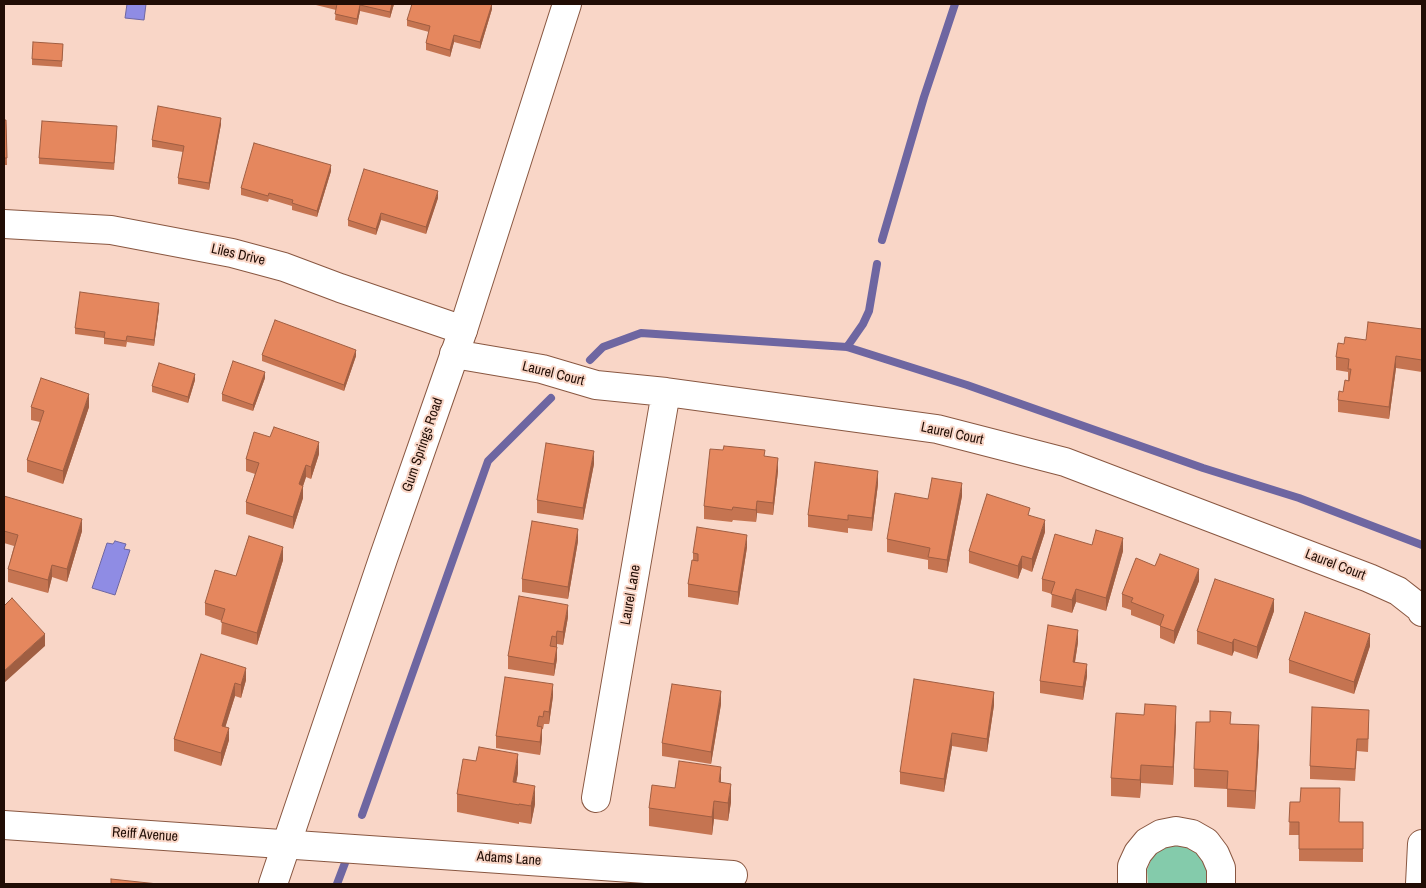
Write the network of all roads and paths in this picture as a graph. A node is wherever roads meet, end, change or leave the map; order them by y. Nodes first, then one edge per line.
1 (568, 4) edge
2 (4, 224) edge
3 (458, 342) junction
4 (666, 392) junction
5 (1422, 612) edge
6 (596, 798) dead end
7 (4, 825) edge
8 (286, 844) junction
9 (1422, 844) edge
10 (733, 875) dead end
11 (273, 884) edge
12 (1132, 884) edge
13 (1221, 884) edge
14 (1420, 884) edge

1 - 3 street, Gum Springs Road
2 - 3 street, Liles Drive
3 - 4 street, Laurel Court
3 - 8 street, Gum Springs Road
4 - 5 street, Laurel Court
4 - 6 street, Laurel Lane
7 - 8 street, Reiff Avenue
8 - 10 street, Adams Lane
8 - 11 street, Gum Springs Road
9 - 14 street
12 - 13 street

